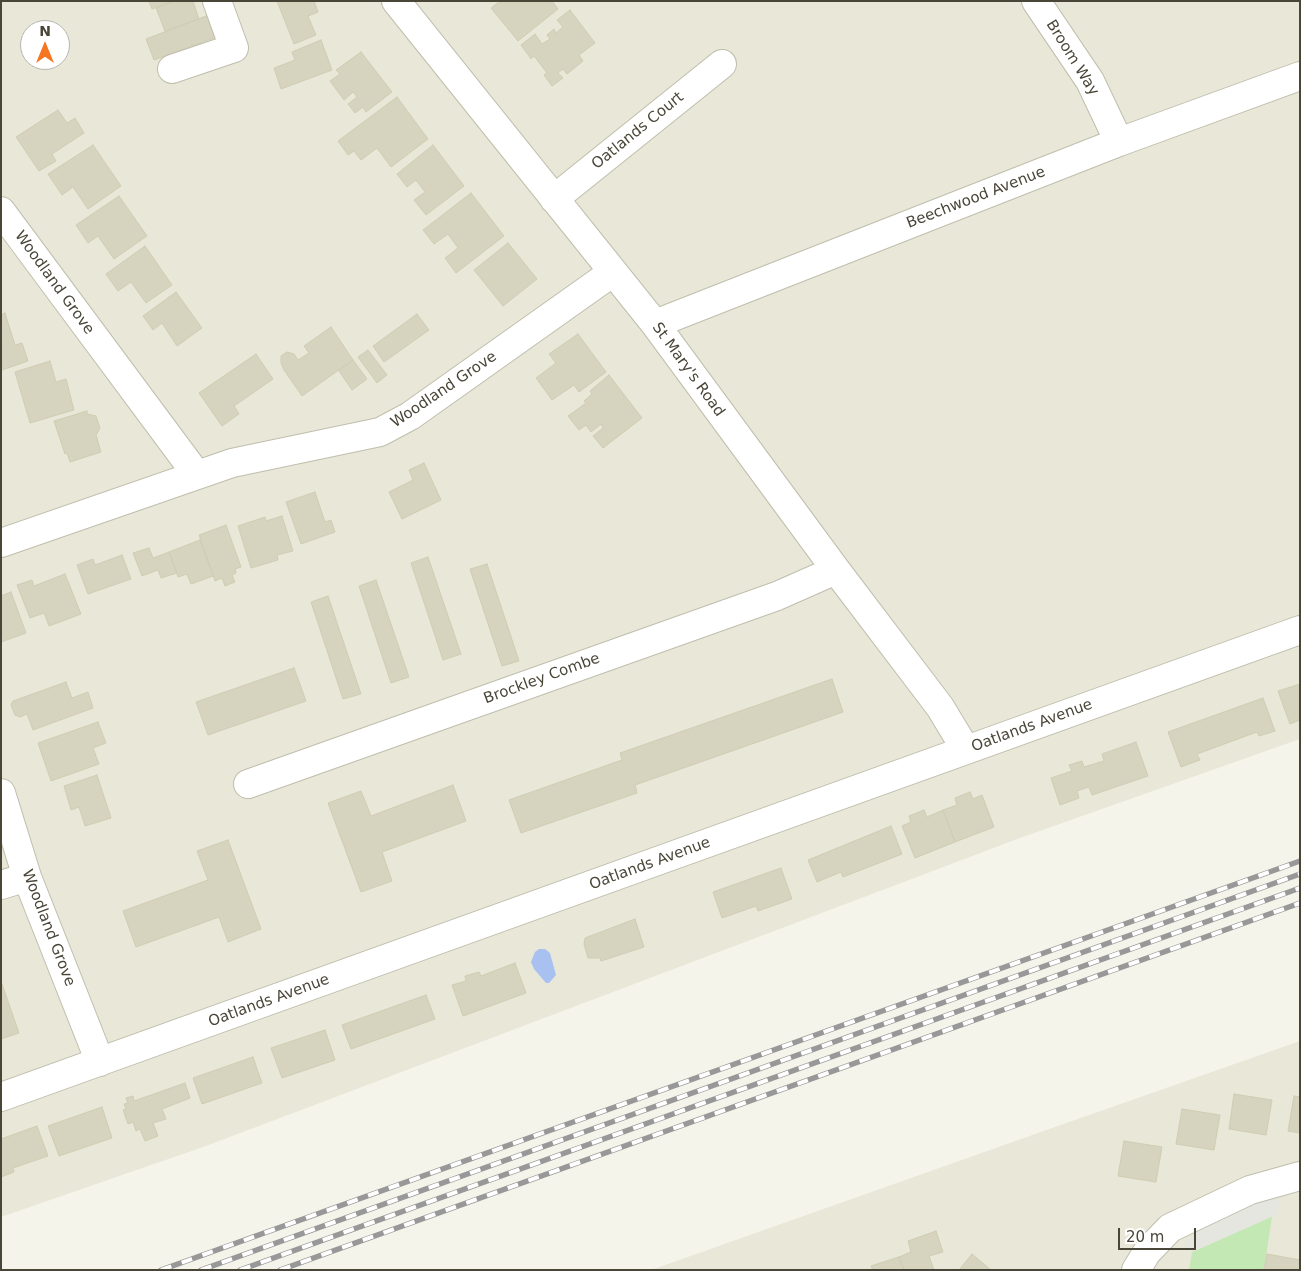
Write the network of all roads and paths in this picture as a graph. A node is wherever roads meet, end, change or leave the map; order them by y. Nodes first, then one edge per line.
1 (217, 1) edge
2 (396, 1) edge
3 (1036, 1) edge
4 (722, 64) dead end
5 (172, 69) dead end
6 (1300, 76) edge
7 (1120, 142) junction
8 (554, 199) junction
9 (1, 211) edge
10 (613, 272) junction
11 (655, 324) junction
12 (197, 475) junction
13 (1, 543) edge
14 (836, 570) junction
15 (1300, 630) edge
16 (966, 750) junction
17 (248, 784) dead end
18 (1, 793) edge
19 (27, 877) junction
20 (1, 885) edge
21 (100, 1062) junction
22 (1, 1097) edge
23 (1300, 1176) edge
24 (1136, 1270) edge

1 - 5 street
2 - 8 street, St Mary's Road
3 - 7 street, Broom Way
4 - 8 street, Oatlands Court
6 - 7 street, Beechwood Avenue
7 - 11 street, Beechwood Avenue
8 - 10 street, St Mary's Road
9 - 12 street, Woodland Grove
10 - 11 street, St Mary's Road
10 - 12 street, Woodland Grove
11 - 14 street, St Mary's Road
12 - 13 street, Woodland Grove
14 - 16 street, St Mary's Road
14 - 17 street, Brockley Combe
15 - 16 street, Oatlands Avenue
16 - 21 street, Oatlands Avenue
18 - 19 street, Woodland Grove
19 - 20 street
19 - 21 street, Woodland Grove
21 - 22 street, Oatlands Avenue
23 - 24 street

